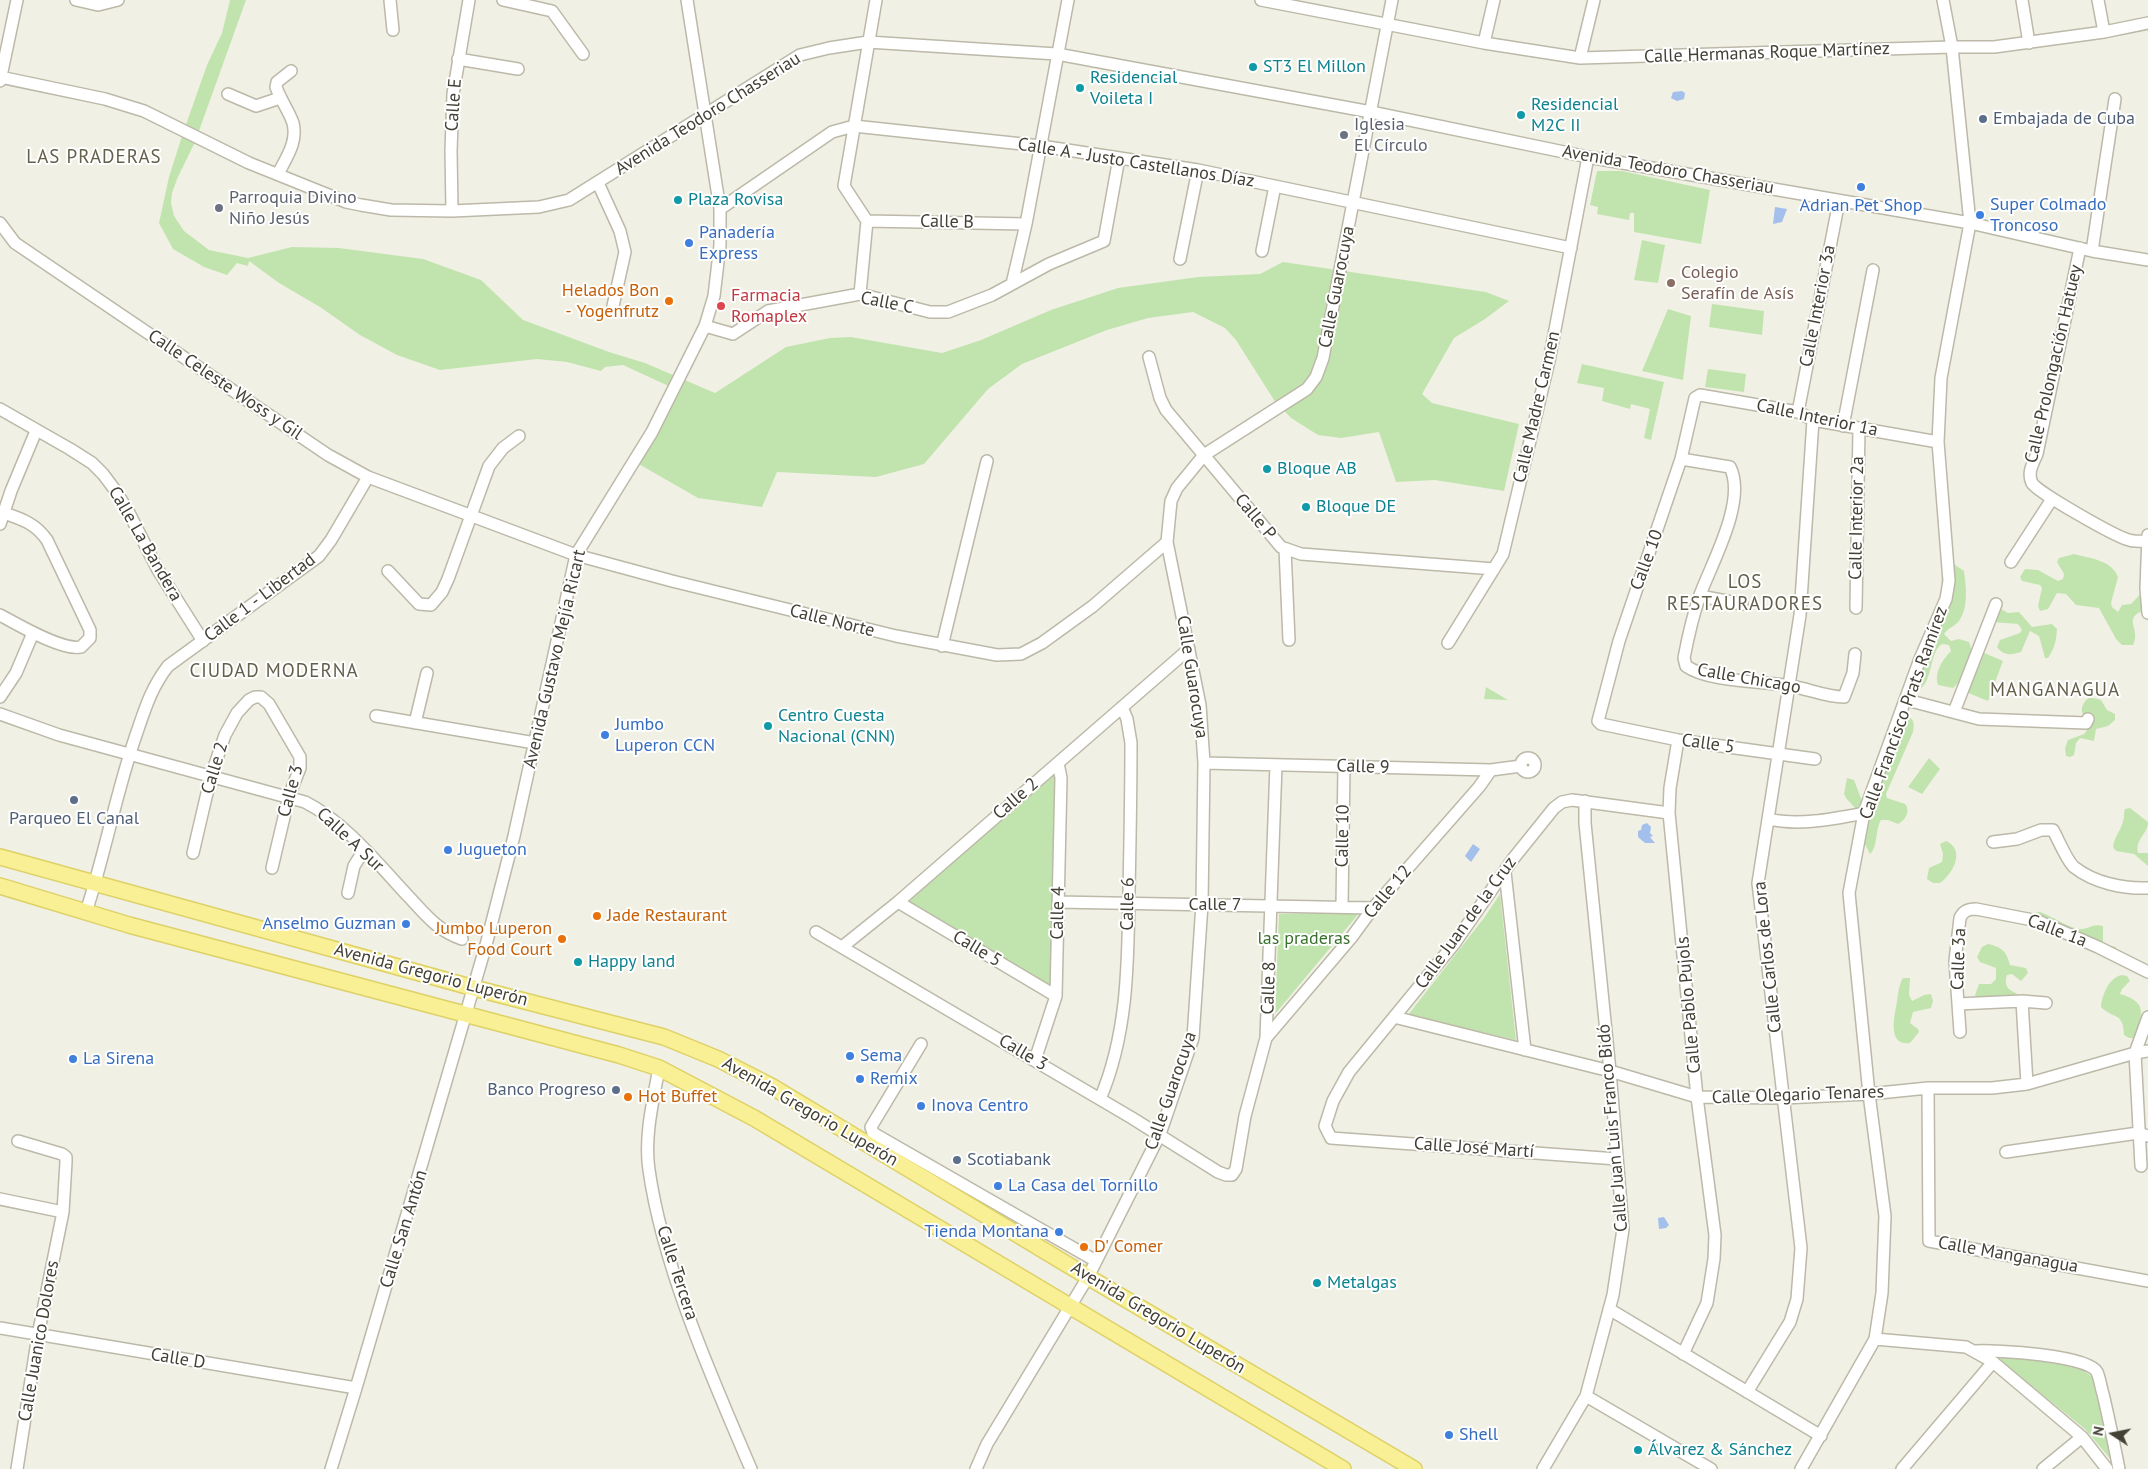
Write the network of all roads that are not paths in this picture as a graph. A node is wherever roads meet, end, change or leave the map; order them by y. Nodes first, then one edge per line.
1 (17, 0) edge
2 (76, 0) edge
3 (118, 0) edge
4 (390, 0) edge
5 (469, 0) edge
6 (503, 0) edge
7 (687, 0) edge
8 (876, 0) edge
9 (1068, 0) edge
10 (1261, 0) edge
11 (1392, 0) edge
12 (1494, 0) edge
13 (1594, 0) edge
14 (1943, 0) edge
15 (2022, 0) edge
16 (2098, 0) edge
17 (526, 2) edge
18 (2148, 22) edge
19 (1388, 24) junction
20 (392, 30) dead end
21 (2104, 32) junction
22 (868, 42) junction
23 (1484, 43) junction
24 (2029, 43) junction
25 (1952, 47) junction
26 (583, 54) dead end
27 (1057, 54) junction
28 (1580, 58) junction
29 (458, 60) junction
30 (518, 69) dead end
31 (291, 71) dead end
32 (0, 79) edge
33 (228, 94) dead end
34 (280, 98) junction
35 (2115, 98) dead end
36 (1371, 112) junction
37 (705, 114) junction
38 (854, 126) junction
39 (1041, 146) junction
40 (1588, 157) junction
41 (1119, 158) junction
42 (1198, 170) junction
43 (278, 174) junction
44 (598, 183) junction
45 (1275, 186) junction
46 (1839, 200) junction
47 (1353, 202) junction
48 (720, 209) junction
49 (452, 211) junction
50 (868, 221) junction
51 (0, 223) edge
52 (1970, 223) junction
53 (1026, 224) junction
54 (1571, 248) junction
55 (2080, 248) junction
56 (1262, 251) dead end
57 (2092, 251) junction
58 (1180, 258) dead end
59 (2148, 260) edge
60 (1873, 270) dead end
61 (1012, 284) junction
62 (860, 294) junction
63 (613, 306) dead end
64 (706, 326) junction
65 (1149, 357) dead end
66 (1696, 396) joint
67 (0, 409) edge
68 (1798, 412) junction
69 (1813, 420) junction
70 (1843, 426) junction
71 (1859, 428) junction
72 (36, 431) junction
73 (519, 436) dead end
74 (1938, 442) junction
75 (1204, 455) junction
76 (1681, 458) junction
77 (987, 461) dead end
78 (368, 477) junction
79 (2052, 500) junction
80 (470, 515) junction
81 (2, 518) edge
82 (2148, 539) edge
83 (1167, 542) junction
84 (1285, 549) junction
85 (576, 556) junction
86 (2012, 562) dead end
87 (1494, 569) junction
88 (388, 571) dead end
89 (1700, 596) junction
90 (1742, 604) dead end
91 (1996, 604) dead end
92 (1856, 608) dead end
93 (2148, 613) edge
94 (0, 615) edge
95 (33, 633) junction
96 (1289, 640) dead end
97 (203, 641) junction
98 (1448, 643) dead end
99 (942, 646) junction
100 (1189, 649) junction
101 (1855, 654) dead end
102 (427, 673) dead end
103 (1790, 686) junction
104 (0, 697) edge
105 (258, 697) joint
106 (1907, 700) junction
107 (1122, 707) junction
108 (1954, 712) junction
109 (0, 714) edge
110 (376, 716) dead end
111 (2088, 719) dead end
112 (415, 723) junction
113 (1601, 724) joint
114 (1678, 740) junction
115 (535, 743) junction
116 (1779, 753) junction
117 (129, 755) junction
118 (1815, 759) dead end
119 (1058, 763) junction
120 (1204, 763) junction
121 (1276, 765) junction
122 (1344, 766) junction
123 (1521, 766) dead end
124 (1490, 770) junction
125 (211, 776) junction
126 (289, 796) junction
127 (1584, 801) junction
128 (1669, 813) junction
129 (1864, 813) junction
130 (1768, 818) junction
131 (1993, 842) dead end
132 (364, 850) junction
133 (193, 853) dead end
134 (0, 857) edge
135 (272, 868) dead end
136 (1505, 872) junction
137 (96, 883) junction
138 (0, 886) edge
139 (2148, 888) edge
140 (348, 894) dead end
141 (898, 902) junction
142 (1058, 902) junction
143 (1129, 904) junction
144 (1202, 904) junction
145 (1271, 905) junction
146 (1342, 906) junction
147 (1373, 908) junction
148 (86, 912) junction
149 (1962, 913) joint
150 (816, 932) dead end
151 (462, 939) dead end
152 (842, 947) junction
153 (2148, 972) edge
154 (474, 988) junction
155 (1056, 996) junction
156 (2022, 1001) junction
157 (2046, 1003) dead end
158 (1958, 1004) junction
159 (467, 1016) junction
160 (1394, 1017) junction
161 (2148, 1017) edge
162 (1960, 1032) dead end
163 (1266, 1038) junction
164 (921, 1044) dead end
165 (1525, 1050) junction
166 (2148, 1051) edge
167 (2135, 1053) junction
168 (1035, 1060) junction
169 (659, 1068) junction
170 (1610, 1071) junction
171 (2028, 1084) junction
172 (1928, 1088) junction
173 (1869, 1094) junction
174 (1697, 1097) junction
175 (1783, 1098) junction
176 (1100, 1099) junction
177 (1160, 1134) junction
178 (2143, 1134) edge
179 (1331, 1138) joint
180 (18, 1141) dead end
181 (2006, 1152) dead end
182 (1617, 1159) junction
183 (2141, 1166) dead end
184 (1230, 1176) joint
185 (0, 1199) edge
186 (63, 1212) junction
187 (1096, 1261) junction
188 (1088, 1277) junction
189 (2148, 1280) edge
190 (1071, 1308) junction
191 (1609, 1309) junction
192 (0, 1328) edge
193 (38, 1336) junction
194 (1875, 1339) junction
195 (1976, 1351) junction
196 (1683, 1354) junction
197 (1993, 1362) junction
198 (356, 1388) junction
199 (1747, 1392) junction
200 (1586, 1396) junction
201 (1821, 1436) junction
202 (2082, 1437) junction
203 (17, 1469) edge
204 (331, 1469) edge
205 (751, 1469) edge
206 (976, 1469) edge
207 (1343, 1469) edge
208 (1414, 1469) edge
209 (1543, 1469) edge
210 (1711, 1469) edge
211 (1801, 1469) edge
212 (1902, 1469) edge
213 (2043, 1469) edge
214 (2107, 1469) edge
215 (2119, 1469) edge

1 - 32 street
2 - 3 street
4 - 20 street
5 - 29 street, Calle E
6 - 17 street
7 - 37 street, Avenida Gustavo Mejía Ricart
8 - 22 street
9 - 27 street
10 - 19 street, Calle Hermanas Roque Martínez
11 - 19 street, Calle Guarocuya
12 - 23 street
13 - 28 street
14 - 25 street, Calle Francisco Prats Ramírez
15 - 24 street
16 - 21 street
17 - 26 street
18 - 21 street, Calle Hermanas Roque Martínez
19 - 23 street, Calle Hermanas Roque Martínez
19 - 36 street, Calle Guarocuya
21 - 24 street, Calle Hermanas Roque Martínez
22 - 27 street, Avenida Teodoro Chasseriau
22 - 37 street, Avenida Teodoro Chasseriau
22 - 38 street
23 - 28 street, Calle Hermanas Roque Martínez
24 - 25 street, Calle Hermanas Roque Martínez
25 - 28 street, Calle Hermanas Roque Martínez
25 - 52 street, Calle Francisco Prats Ramírez
27 - 36 street, Avenida Teodoro Chasseriau
27 - 39 street
29 - 30 street
29 - 49 street, Calle E
31 - 34 street
32 - 43 street, Avenida Teodoro Chasseriau
33 - 34 street
34 - 43 street
35 - 57 street
36 - 40 street, Avenida Teodoro Chasseriau
36 - 47 street, Calle Guarocuya
37 - 44 street, Avenida Teodoro Chasseriau
37 - 48 street, Avenida Gustavo Mejía Ricart
38 - 39 street, Calle A - Justo Castellanos Díaz
38 - 48 street, Calle A - Justo Castellanos Díaz
38 - 50 street
39 - 41 street, Calle A - Justo Castellanos Díaz
39 - 53 street
40 - 46 street, Avenida Teodoro Chasseriau
40 - 54 street, Calle Madre Carmen
41 - 42 street, Calle A - Justo Castellanos Díaz
41 - 61 street, Calle C
42 - 45 street, Calle A - Justo Castellanos Díaz
42 - 58 street
43 - 49 street, Avenida Teodoro Chasseriau
44 - 49 street, Avenida Teodoro Chasseriau
44 - 63 street
45 - 47 street, Calle A - Justo Castellanos Díaz
45 - 56 street
46 - 52 street, Avenida Teodoro Chasseriau
46 - 68 street, Calle Interior 3a
47 - 54 street, Calle A - Justo Castellanos Díaz
47 - 75 street, Calle Guarocuya
48 - 64 street, Avenida Gustavo Mejía Ricart
50 - 53 street, Calle B
50 - 62 street
51 - 78 street, Calle Celeste Woss y Gil
52 - 55 street, Avenida Teodoro Chasseriau
52 - 74 street, Calle Francisco Prats Ramírez
53 - 61 street
54 - 87 street, Calle Madre Carmen
55 - 57 street, Avenida Teodoro Chasseriau
55 - 79 street, Calle Prolongación Hatuey
57 - 59 street, Avenida Teodoro Chasseriau
60 - 70 street
61 - 62 street, Calle C
62 - 64 street, Calle C
64 - 85 street, Avenida Gustavo Mejía Ricart
65 - 75 street, Calle P
66 - 68 street, Calle Interior 1a
66 - 76 street, Calle 10
67 - 72 street, Calle La Bandera
68 - 69 street, Calle Interior 1a
69 - 70 street, Calle Interior 1a
69 - 103 street, Calle Carlos de Lora
70 - 71 street, Calle Interior 1a
71 - 74 street, Calle Interior 1a
71 - 92 street, Calle Interior 2a
72 - 81 street
72 - 97 street, Calle La Bandera
73 - 80 street
74 - 106 street, Calle Francisco Prats Ramírez
75 - 83 street, Calle Guarocuya
75 - 84 street, Calle P
76 - 89 street, Calle Chicago
76 - 113 street, Calle 10
77 - 99 street
78 - 80 street, Calle Celeste Woss y Gil
78 - 97 street, Calle 1 - Libertad
79 - 82 street, Calle Prolongación Hatuey
79 - 86 street
80 - 85 street, Calle Norte
80 - 88 street
81 - 95 street
82 - 93 street
83 - 99 street, Calle Norte
83 - 100 street, Calle Guarocuya
84 - 87 street, Calle P
84 - 96 street
85 - 99 street, Calle Norte
85 - 115 street, Avenida Gustavo Mejía Ricart
87 - 98 street, Calle Madre Carmen
89 - 90 street
89 - 103 street, Calle Chicago
91 - 108 street
94 - 95 street
95 - 104 street
97 - 117 street, Calle 1 - Libertad
100 - 107 street, Calle 2
100 - 120 street, Calle Guarocuya
101 - 103 street, Calle Chicago
102 - 112 street
103 - 116 street, Calle Carlos de Lora
105 - 125 street, Calle 2
105 - 126 street, Calle 3
106 - 108 street
106 - 129 street, Calle Francisco Prats Ramírez
107 - 119 street, Calle 2
107 - 143 street, Calle 6
108 - 111 street
109 - 117 street, Calle A Sur
110 - 112 street
112 - 115 street
113 - 114 street, Calle 5
114 - 116 street, Calle 5
114 - 128 street, Calle Pablo Pujols
115 - 154 street, Avenida Gustavo Mejía Ricart
116 - 118 street, Calle 5
116 - 130 street, Calle Carlos de Lora
117 - 125 street, Calle A Sur
117 - 137 street, Calle 1 - Libertad
119 - 141 street, Calle 2
119 - 142 street, Calle 4
120 - 121 street, Calle 9
120 - 144 street, Calle Guarocuya
121 - 122 street, Calle 9
121 - 145 street, Calle 8
122 - 124 street, Calle 9
122 - 146 street, Calle 10
123 - 124 street, Calle 9
124 - 147 street, Calle 12
125 - 126 street, Calle A Sur
125 - 133 street, Calle 2
126 - 132 street, Calle A Sur
126 - 135 street, Calle 3
127 - 128 street, Calle Juan de la Cruz
127 - 136 street, Calle Juan de la Cruz
127 - 170 street, Calle Juan Luis Franco Bidó
128 - 174 street, Calle Pablo Pujols
129 - 130 street
129 - 173 street, Calle Francisco Prats Ramírez
130 - 175 street, Calle Carlos de Lora
131 - 139 street
132 - 140 street
132 - 151 street, Calle A Sur
134 - 137 main road, Avenida Gregorio Luperón
136 - 160 street, Calle Juan de la Cruz
136 - 165 street
137 - 148 street, Calle 1 - Libertad
137 - 154 main road, Avenida Gregorio Luperón
138 - 148 main road, Avenida Gregorio Luperón
141 - 152 street, Calle 2
141 - 155 street, Calle 5
142 - 143 street, Calle 7
142 - 155 street, Calle 4
143 - 144 street, Calle 7
143 - 176 street, Calle 6
144 - 145 street, Calle 7
144 - 177 street, Calle Guarocuya
145 - 146 street, Calle 7
145 - 163 street, Calle 8
146 - 147 street, Calle 7
147 - 163 street, Calle 12
148 - 159 main road, Avenida Gregorio Luperón
149 - 153 street, Calle 1a
149 - 158 street, Calle 3a
150 - 152 street, Calle 3
152 - 168 street, Calle 3
154 - 159 street, Calle San Antón
154 - 188 main road, Avenida Gregorio Luperón
155 - 168 street, Calle 4
156 - 157 street, Calle 3a
156 - 158 street, Calle 3a
156 - 171 street
158 - 162 street, Calle 3a
159 - 169 main road, Avenida Gregorio Luperón
159 - 198 street, Calle San Antón
160 - 165 street, Calle Olegario Tenares
160 - 179 street, Calle Juan de la Cruz
161 - 167 street
163 - 184 street, Calle 8
164 - 187 street
165 - 170 street, Calle Olegario Tenares
166 - 167 street, Calle Olegario Tenares
167 - 171 street, Calle Olegario Tenares
167 - 178 street
168 - 176 street, Calle 3
169 - 190 main road, Avenida Gregorio Luperón
169 - 205 street, Calle Tercera
170 - 174 street, Calle Olegario Tenares
170 - 182 street, Calle Juan Luis Franco Bidó
171 - 172 street, Calle Olegario Tenares
172 - 173 street, Calle Olegario Tenares
172 - 189 street, Calle Manganagua
173 - 175 street, Calle Olegario Tenares
173 - 194 street, Calle Francisco Prats Ramírez
174 - 175 street, Calle Olegario Tenares
174 - 196 street, Calle Pablo Pujols
175 - 199 street, Calle Carlos de Lora
176 - 177 street, Calle 3
177 - 184 street, Calle 3
177 - 187 street, Calle Guarocuya
178 - 181 street
178 - 183 street
179 - 182 street, Calle José Martí
180 - 186 street, Calle Juanico Dolores
182 - 191 street, Calle Juan Luis Franco Bidó
185 - 186 street
186 - 193 street, Calle Juanico Dolores
187 - 188 street, Calle Guarocuya
188 - 190 street, Calle Guarocuya
188 - 208 main road, Avenida Gregorio Luperón
190 - 206 street, Calle Guarocuya
190 - 207 main road, Avenida Gregorio Luperón
191 - 196 street
191 - 200 street, Calle Juan Luis Franco Bidó
192 - 193 street, Calle D
193 - 198 street, Calle D
193 - 203 street, Calle Juanico Dolores
194 - 195 street
194 - 201 street, Calle Francisco Prats Ramírez
195 - 197 street
195 - 215 street
196 - 199 street
197 - 202 street
197 - 212 street
198 - 204 street, Calle San Antón
199 - 201 street
200 - 209 street, Calle Juan Luis Franco Bidó
200 - 210 street
201 - 211 street, Calle Francisco Prats Ramírez
202 - 213 street
202 - 214 street

